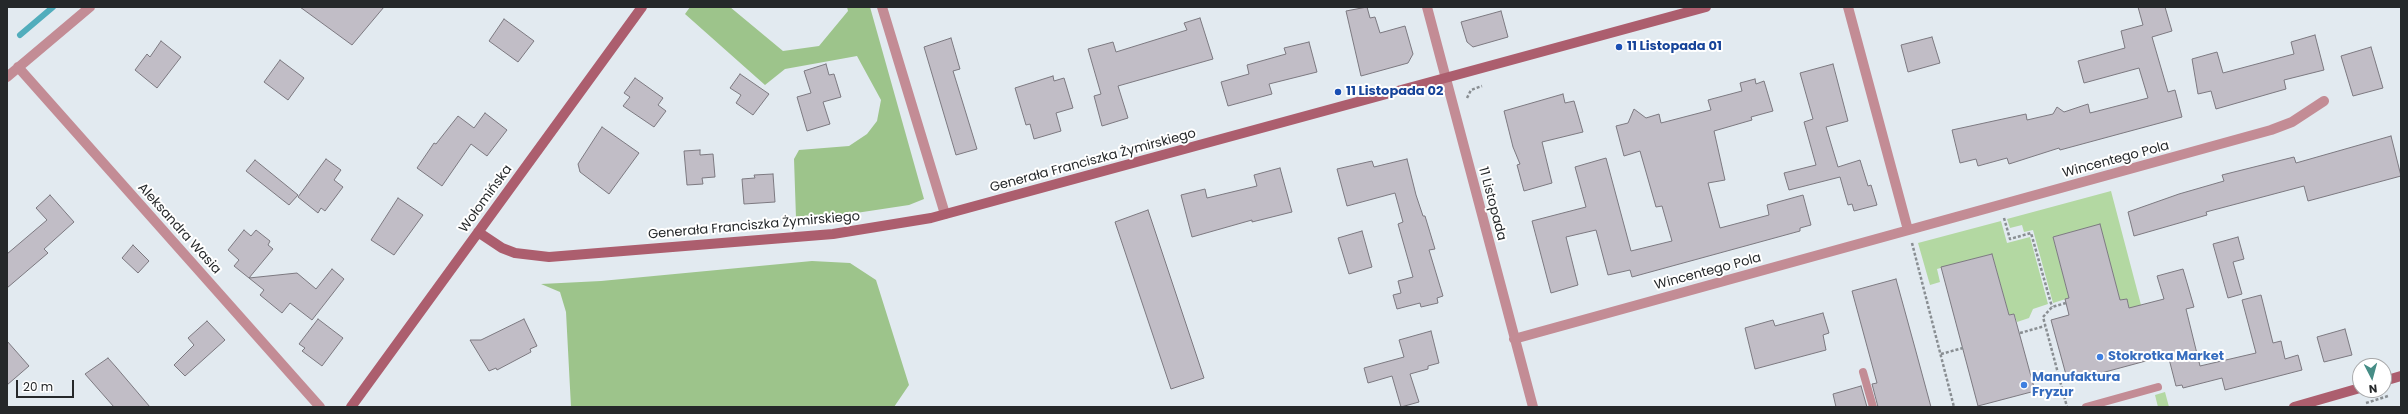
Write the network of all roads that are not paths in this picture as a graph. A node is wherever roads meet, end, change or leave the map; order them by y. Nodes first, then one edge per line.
1 (90, 7) edge
2 (642, 7) edge
3 (882, 7) edge
4 (1427, 7) edge
5 (1706, 7) edge
6 (1848, 7) edge
7 (18, 68) junction
8 (7, 77) edge
9 (1446, 78) junction
10 (2324, 101) dead end
11 (945, 214) junction
12 (1908, 230) junction
13 (478, 232) junction
14 (1514, 339) junction
15 (1862, 372) dead end
16 (2158, 387) dead end
17 (2352, 390) edge
18 (320, 407) edge
19 (351, 407) edge
20 (1533, 407) edge
21 (1872, 407) edge
22 (2086, 407) edge
23 (2294, 407) edge

1 - 7 street
2 - 13 street, Wołomińska
3 - 11 street
4 - 9 street, 11 Listopada
5 - 9 street, Generała Franciszka Żymirskiego
6 - 12 street
7 - 8 street
7 - 18 street, Aleksandra Wasia
9 - 11 street, Generała Franciszka Żymirskiego
9 - 14 street, 11 Listopada
10 - 12 street, Wincentego Pola
11 - 13 street, Generała Franciszka Żymirskiego
12 - 14 street, Wincentego Pola
13 - 19 street, Wołomińska
14 - 20 street, 11 Listopada
15 - 21 lane
16 - 22 lane
17 - 23 street

